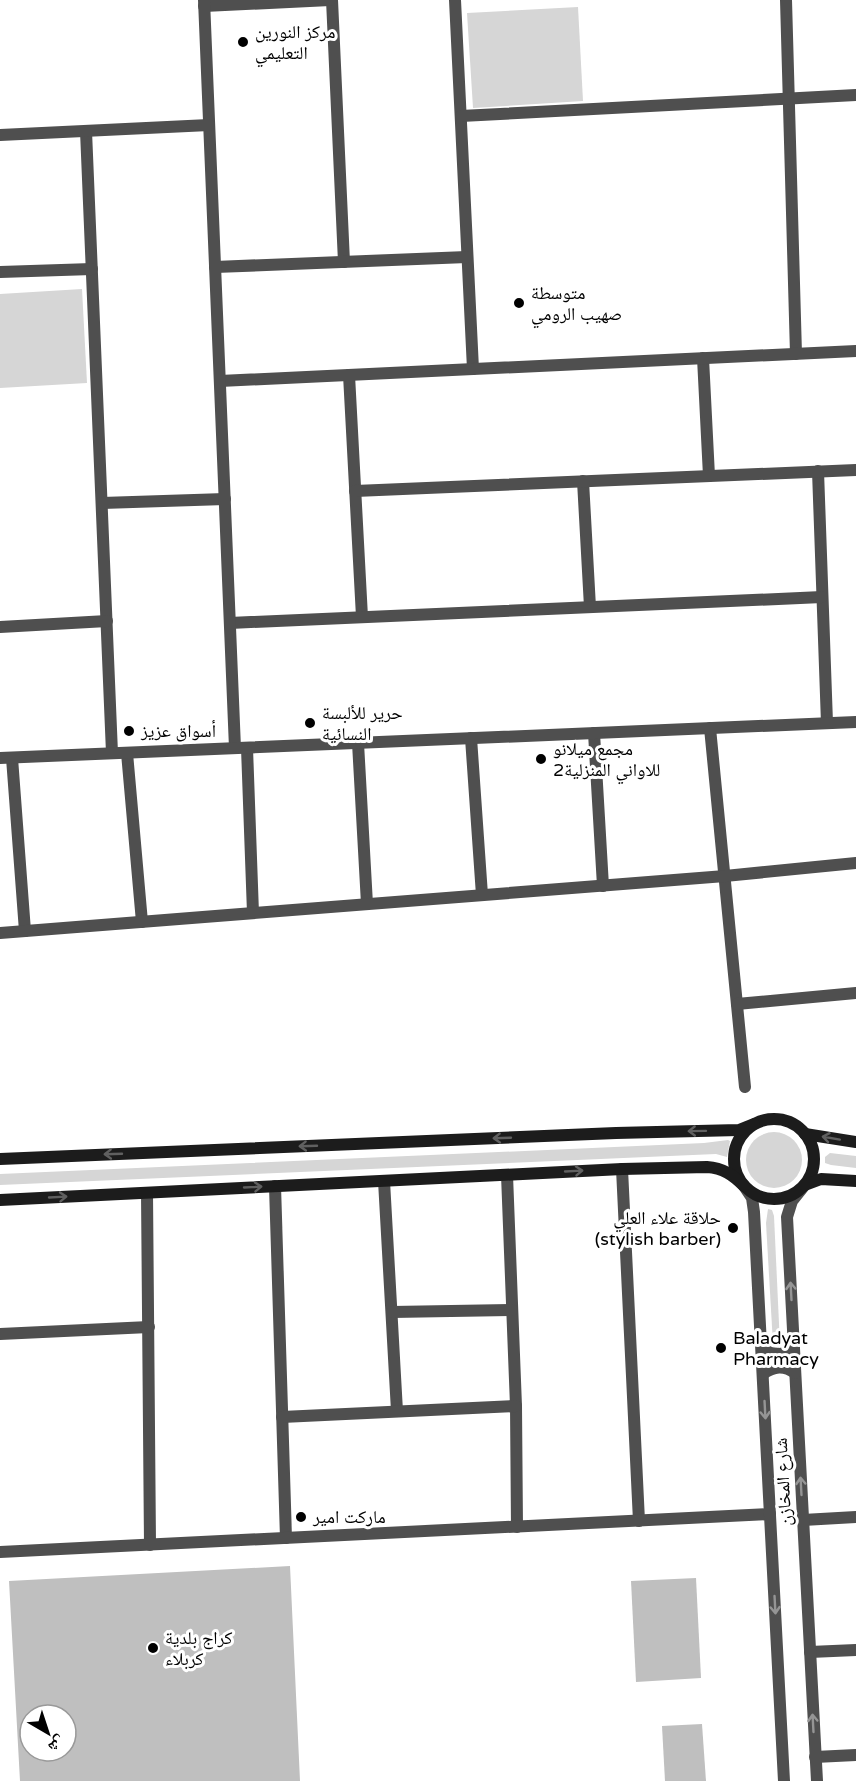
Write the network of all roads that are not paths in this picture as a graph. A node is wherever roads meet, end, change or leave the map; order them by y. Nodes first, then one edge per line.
1 (331, 0) edge
2 (455, 0) edge
3 (786, 0) edge
4 (204, 3) edge
5 (856, 95) edge
6 (789, 99) junction
7 (461, 116) junction
8 (209, 125) junction
9 (86, 131) junction
10 (0, 135) edge
11 (467, 257) junction
12 (344, 262) junction
13 (215, 267) junction
14 (92, 268) junction
15 (0, 272) edge
16 (856, 351) edge
17 (796, 354) junction
18 (703, 358) junction
19 (472, 369) junction
20 (349, 375) junction
21 (220, 381) junction
22 (856, 470) edge
23 (818, 471) junction
24 (709, 476) junction
25 (584, 482) junction
26 (356, 491) junction
27 (225, 499) junction
28 (102, 503) junction
29 (822, 597) junction
30 (590, 607) junction
31 (362, 617) junction
32 (107, 621) junction
33 (230, 623) junction
34 (0, 627) edge
35 (856, 722) edge
36 (827, 723) junction
37 (710, 728) junction
38 (594, 733) junction
39 (471, 738) junction
40 (358, 743) junction
41 (241, 748) junction
42 (112, 753) junction
43 (127, 753) junction
44 (6, 758) edge
45 (856, 862) edge
46 (725, 876) junction
47 (603, 886) junction
48 (482, 895) junction
49 (367, 904) junction
50 (253, 913) junction
51 (142, 922) junction
52 (25, 931) junction
53 (0, 933) edge
54 (856, 993) edge
55 (737, 1004) junction
56 (745, 1087) dead end
57 (754, 1124) junction
58 (806, 1134) junction
59 (856, 1142) edge
60 (0, 1159) edge
61 (622, 1169) junction
62 (507, 1175) junction
63 (384, 1181) junction
64 (856, 1181) edge
65 (275, 1186) junction
66 (744, 1186) junction
67 (804, 1186) junction
68 (147, 1193) junction
69 (0, 1200) edge
70 (512, 1310) junction
71 (392, 1312) junction
72 (149, 1327) junction
73 (0, 1334) edge
74 (762, 1348) junction
75 (794, 1348) junction
76 (795, 1373) junction
77 (763, 1374) junction
78 (516, 1406) junction
79 (397, 1411) junction
80 (282, 1417) junction
81 (770, 1514) junction
82 (856, 1517) edge
83 (803, 1520) junction
84 (639, 1521) junction
85 (518, 1527) junction
86 (286, 1538) junction
87 (150, 1545) junction
88 (0, 1552) edge
89 (856, 1650) edge
90 (810, 1652) junction
91 (856, 1755) edge
92 (815, 1757) junction
93 (784, 1781) edge
94 (817, 1781) edge

1 - 4 street
1 - 12 street
2 - 7 street
3 - 6 street
4 - 8 street
5 - 6 street
6 - 7 street
6 - 17 street
7 - 11 street
8 - 9 street
8 - 13 street
9 - 10 street
9 - 14 street
11 - 12 street
11 - 19 street
12 - 13 street
13 - 21 street
14 - 15 street
14 - 28 street
16 - 17 street
17 - 18 street
18 - 19 street
18 - 24 street
19 - 20 street
20 - 21 street
20 - 26 street
21 - 27 street
22 - 23 street
23 - 24 street
23 - 29 street
24 - 25 street
25 - 26 street
25 - 30 street
26 - 31 street
27 - 28 street
27 - 33 street
28 - 32 street
29 - 30 street
29 - 36 street
30 - 31 street
31 - 33 street
32 - 34 street
32 - 42 street
33 - 41 street
35 - 36 street
36 - 37 street
37 - 38 street
37 - 46 street
38 - 39 street
38 - 47 street
39 - 40 street
39 - 48 street
40 - 41 street
40 - 49 street
41 - 43 street
41 - 50 street
42 - 43 street
42 - 44 street
43 - 51 street
44 - 52 street
45 - 46 street
46 - 47 street
46 - 55 street
47 - 48 street
48 - 49 street
49 - 50 street
50 - 51 street
51 - 52 street
52 - 53 street
54 - 55 street
55 - 56 street
57 - 58 main road
57 -> 60 main road
57 - 66 main road
59 -> 58 main road
58 - 67 main road
62 -> 61 main road
61 - 66 main road
61 - 84 street
62 - 63 main road
62 - 70 street
63 - 65 main road
63 - 71 street
64 - 67 main road
68 -> 65 main road
65 - 80 street
66 - 67 main road
66 - 74 street, شارع المخازن
75 -> 67 street, شارع المخازن
69 -> 68 main road
68 - 72 street
70 - 71 street
70 - 78 street
71 - 79 street
72 - 73 street
72 - 87 street
74 - 75 street
74 - 77 street, شارع المخازن
75 - 76 street, شارع المخازن
76 - 77 street
83 -> 76 street, شارع المخازن
77 -> 81 street, شارع المخازن
78 - 79 street
78 - 85 street
79 - 80 street
80 - 86 street
81 - 84 street
81 -> 93 street, شارع المخازن
82 - 83 street
83 - 90 street, شارع المخازن
84 - 85 street
85 - 86 street
86 - 87 street
87 - 88 street
89 - 90 street
92 -> 90 street, شارع المخازن
91 - 92 street
92 - 94 street, شارع المخازن

